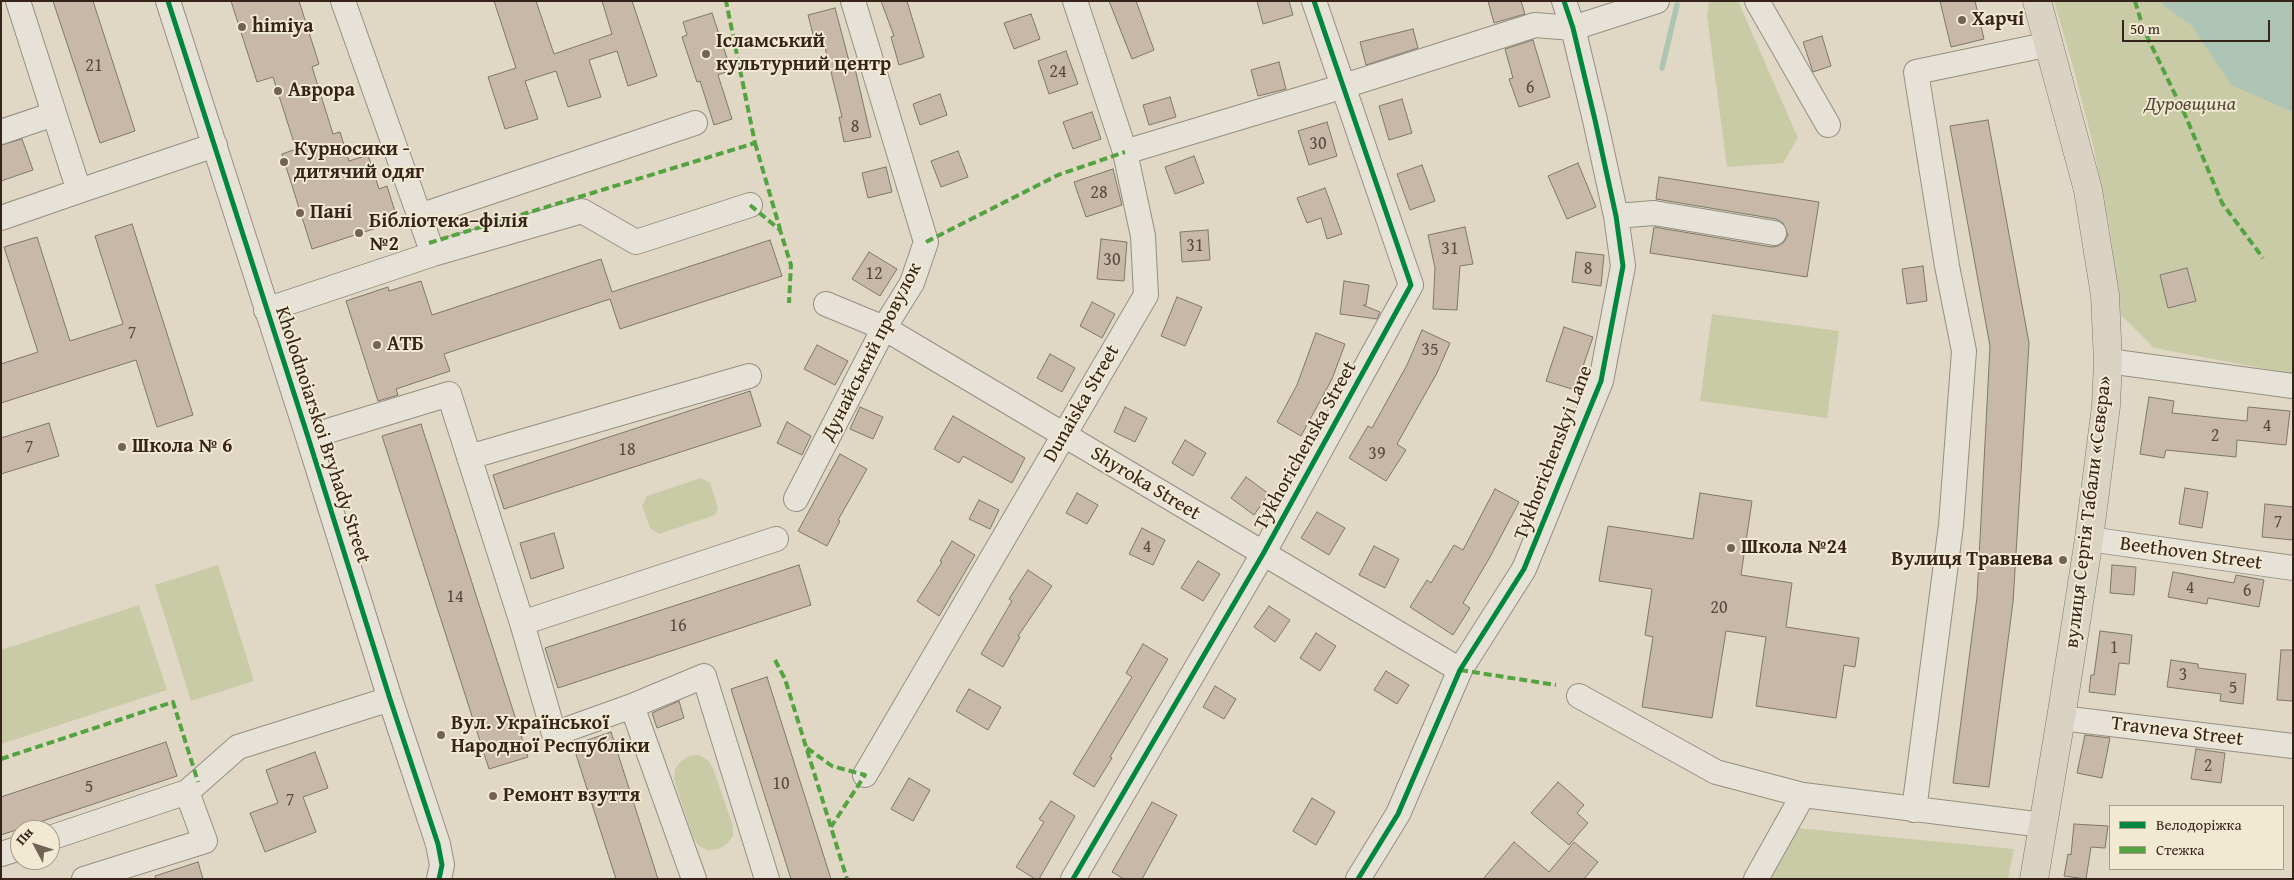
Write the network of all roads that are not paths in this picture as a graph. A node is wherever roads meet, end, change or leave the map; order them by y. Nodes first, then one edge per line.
1 (18, 1) edge
2 (168, 1) edge
3 (343, 1) edge
4 (853, 1) edge
5 (1075, 1) edge
6 (1314, 1) edge
7 (1564, 1) edge
8 (1657, 1) edge
9 (1757, 1) edge
10 (2038, 1) edge
11 (1573, 28) junction
12 (2050, 44) junction
13 (1344, 86) junction
14 (54, 114) junction
15 (695, 124) dead end
16 (1828, 126) dead end
17 (1, 132) edge
18 (215, 145) junction
19 (1125, 152) junction
20 (80, 191) junction
21 (750, 205) dead end
22 (419, 216) junction
23 (1616, 216) junction
24 (1, 218) edge
25 (1774, 233) dead end
26 (433, 254) junction
27 (826, 304) dead end
28 (266, 310) junction
29 (884, 328) junction
30 (2108, 361) junction
31 (749, 376) dead end
32 (2293, 386) edge
33 (1064, 435) junction
34 (308, 437) junction
35 (469, 457) junction
36 (796, 499) dead end
37 (776, 539) dead end
38 (2089, 540) junction
39 (1263, 554) junction
40 (2293, 568) edge
41 (522, 623) junction
42 (1460, 670) junction
43 (1579, 696) dead end
44 (390, 699) junction
45 (632, 706) junction
46 (2062, 718) junction
47 (2293, 746) edge
48 (865, 775) dead end
49 (187, 792) junction
50 (1803, 796) junction
51 (1914, 810) junction
52 (2043, 825) junction
53 (60, 835) edge
54 (84, 879) edge
55 (439, 879) edge
56 (694, 879) edge
57 (767, 879) edge
58 (1073, 879) edge
59 (1358, 879) edge
60 (1756, 879) edge
61 (2034, 879) edge

1 - 14 street
2 - 18 street, Kholodnoiarskoi Bryhady Street
3 - 22 street
4 - 29 street, Дунайський провулок
5 - 19 street, Dunaiska Street
6 - 13 street, Tykhorichenska Street
7 - 11 street, Tykhorichenskyi Lane
8 - 11 street
9 - 16 street
10 - 12 main road, вулиця Сергія Табали «Сєвєра»
11 - 13 street
11 - 23 street, Tykhorichenskyi Lane
12 - 30 main road, вулиця Сергія Табали «Сєвєра»
12 - 51 street
13 - 19 street
13 - 39 street, Tykhorichenska Street
14 - 17 street
14 - 20 street
15 - 22 street
18 - 20 street
18 - 28 street, Kholodnoiarskoi Bryhady Street
19 - 33 street, Dunaiska Street
20 - 24 street
21 - 26 street
22 - 26 street
23 - 25 street
23 - 42 street, Tykhorichenskyi Lane
26 - 28 street
27 - 29 street, Shyroka Street
28 - 34 street, Kholodnoiarskoi Bryhady Street
29 - 33 street, Shyroka Street
29 - 36 street, Дунайський провулок
30 - 32 street
30 - 38 main road, вулиця Сергія Табали «Сєвєра»
31 - 35 street
33 - 39 street, Shyroka Street
33 - 48 street, Dunaiska Street
34 - 35 street
34 - 44 street, Kholodnoiarskoi Bryhady Street
35 - 41 street
37 - 41 street
38 - 40 street, Beethoven Street
38 - 46 main road, вулиця Сергія Табали «Сєвєра»
39 - 42 street, Shyroka Street
39 - 58 street, Tykhorichenska Street
41 - 45 street
42 - 59 street, Tykhorichenskyi Lane
43 - 50 street
44 - 49 street
44 - 55 street, Kholodnoiarskoi Bryhady Street
45 - 56 street
45 - 57 street
46 - 47 street, Travneva Street
46 - 52 main road, вулиця Сергія Табали «Сєвєра»
49 - 53 street
49 - 54 street
50 - 51 street
50 - 60 street
51 - 52 street
52 - 61 main road, вулиця Сергія Табали «Сєвєра»

